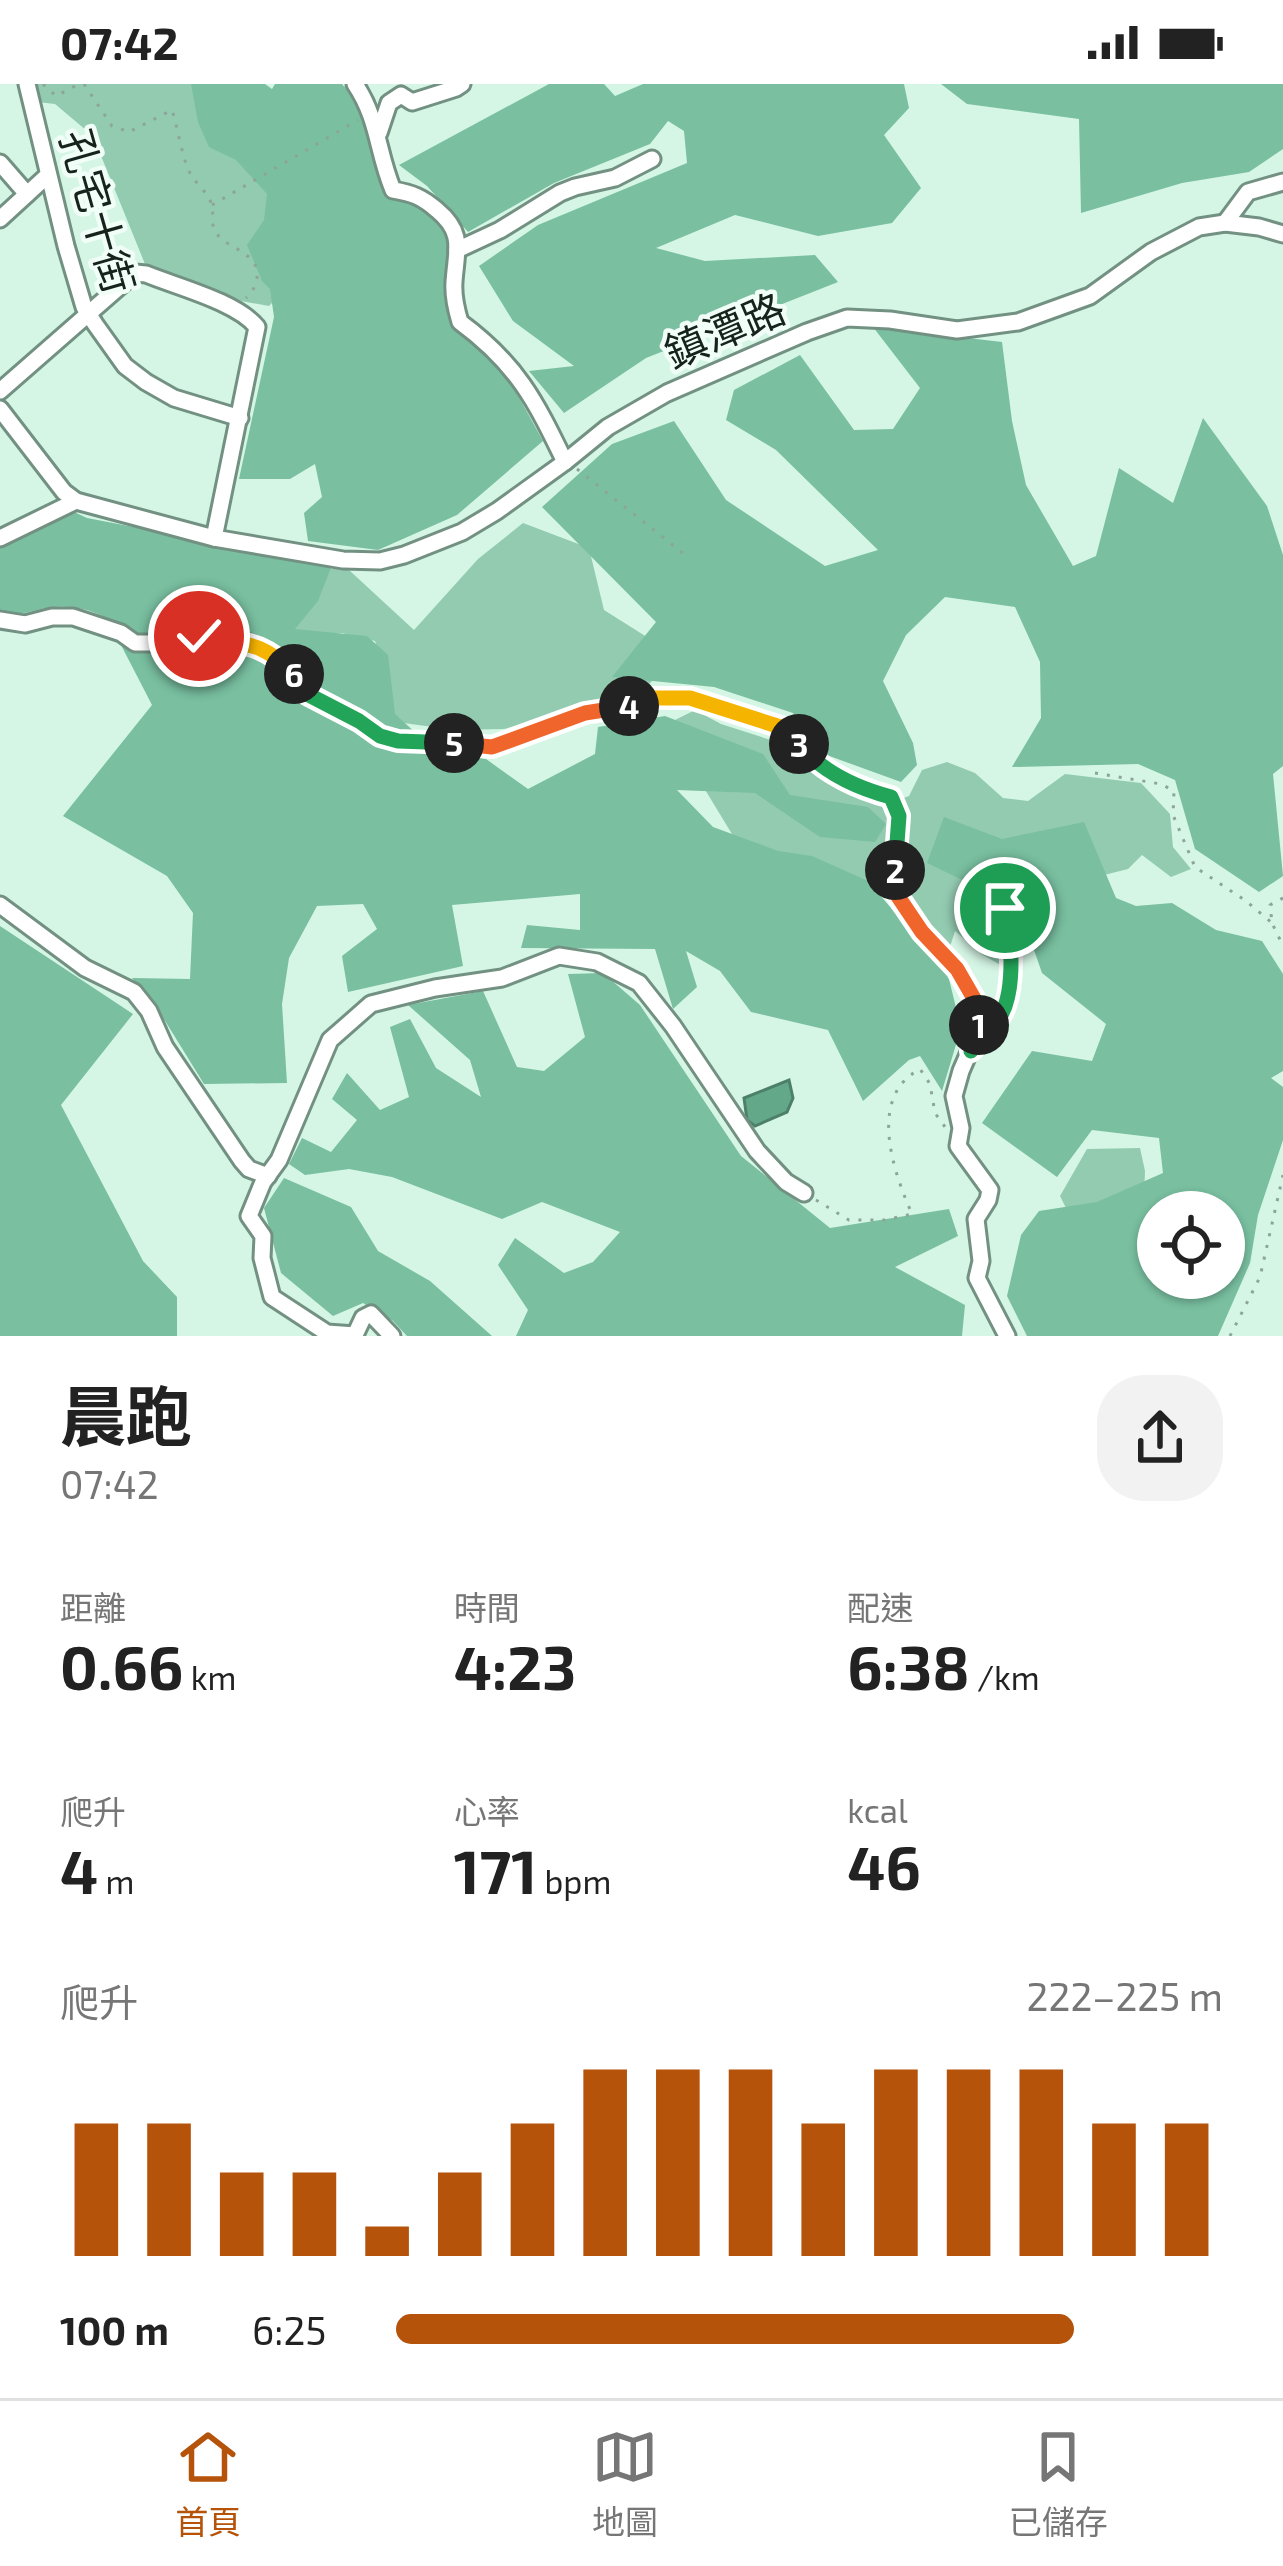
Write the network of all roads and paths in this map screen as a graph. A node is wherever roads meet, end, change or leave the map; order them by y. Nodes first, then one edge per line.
1 (27, 84) edge
2 (41, 84) edge
3 (81, 84) edge
4 (355, 84) edge
5 (461, 84) edge
6 (32, 107) junction
7 (355, 121) dead end
8 (379, 133) junction
9 (652, 159) dead end
10 (0, 163) edge
11 (48, 175) junction
12 (1283, 182) edge
13 (27, 194) junction
14 (212, 205) junction
15 (0, 219) edge
16 (1225, 224) junction
17 (1283, 234) edge
18 (457, 250) junction
19 (244, 300) dead end
20 (88, 312) junction
21 (0, 391) edge
22 (0, 409) edge
23 (240, 418) junction
24 (565, 462) junction
25 (76, 501) junction
26 (0, 538) edge
27 (214, 538) junction
28 (689, 558) dead end
29 (0, 620) edge
30 (1096, 772) dead end
31 (1283, 898) edge
32 (0, 905) edge
33 (1005, 908) dead end
34 (1272, 923) junction
35 (1283, 946) edge
36 (971, 1051) junction
37 (958, 1146) junction
38 (1283, 1175) edge
39 (268, 1176) junction
40 (804, 1193) joint
41 (392, 1336) edge
42 (1006, 1336) edge
43 (1230, 1336) edge

1 - 6 street, 孔宅十街
2 - 3 path
2 - 6 street
3 - 14 path
4 - 8 street
5 - 8 street
6 - 11 street, 孔宅十街
7 - 14 path
8 - 18 street
9 - 18 street
10 - 13 street
11 - 13 street
11 - 20 street, 孔宅十街
12 - 16 street
13 - 15 street
14 - 19 path
16 - 17 street, 鎮潭路
16 - 24 street, 鎮潭路
18 - 24 street
20 - 21 street
20 - 23 street, 孔宅十街
20 - 23 street
22 - 25 street
23 - 27 street
24 - 27 street, 鎮潭路
24 - 28 path
25 - 26 street
25 - 27 street, 鎮潭路
29 - 36 street
30 - 34 path
31 - 34 path
32 - 39 street
33 - 36 path
34 - 35 path
36 - 37 street
37 - 40 path
37 - 42 street
38 - 43 path
39 - 40 street
39 - 41 street

